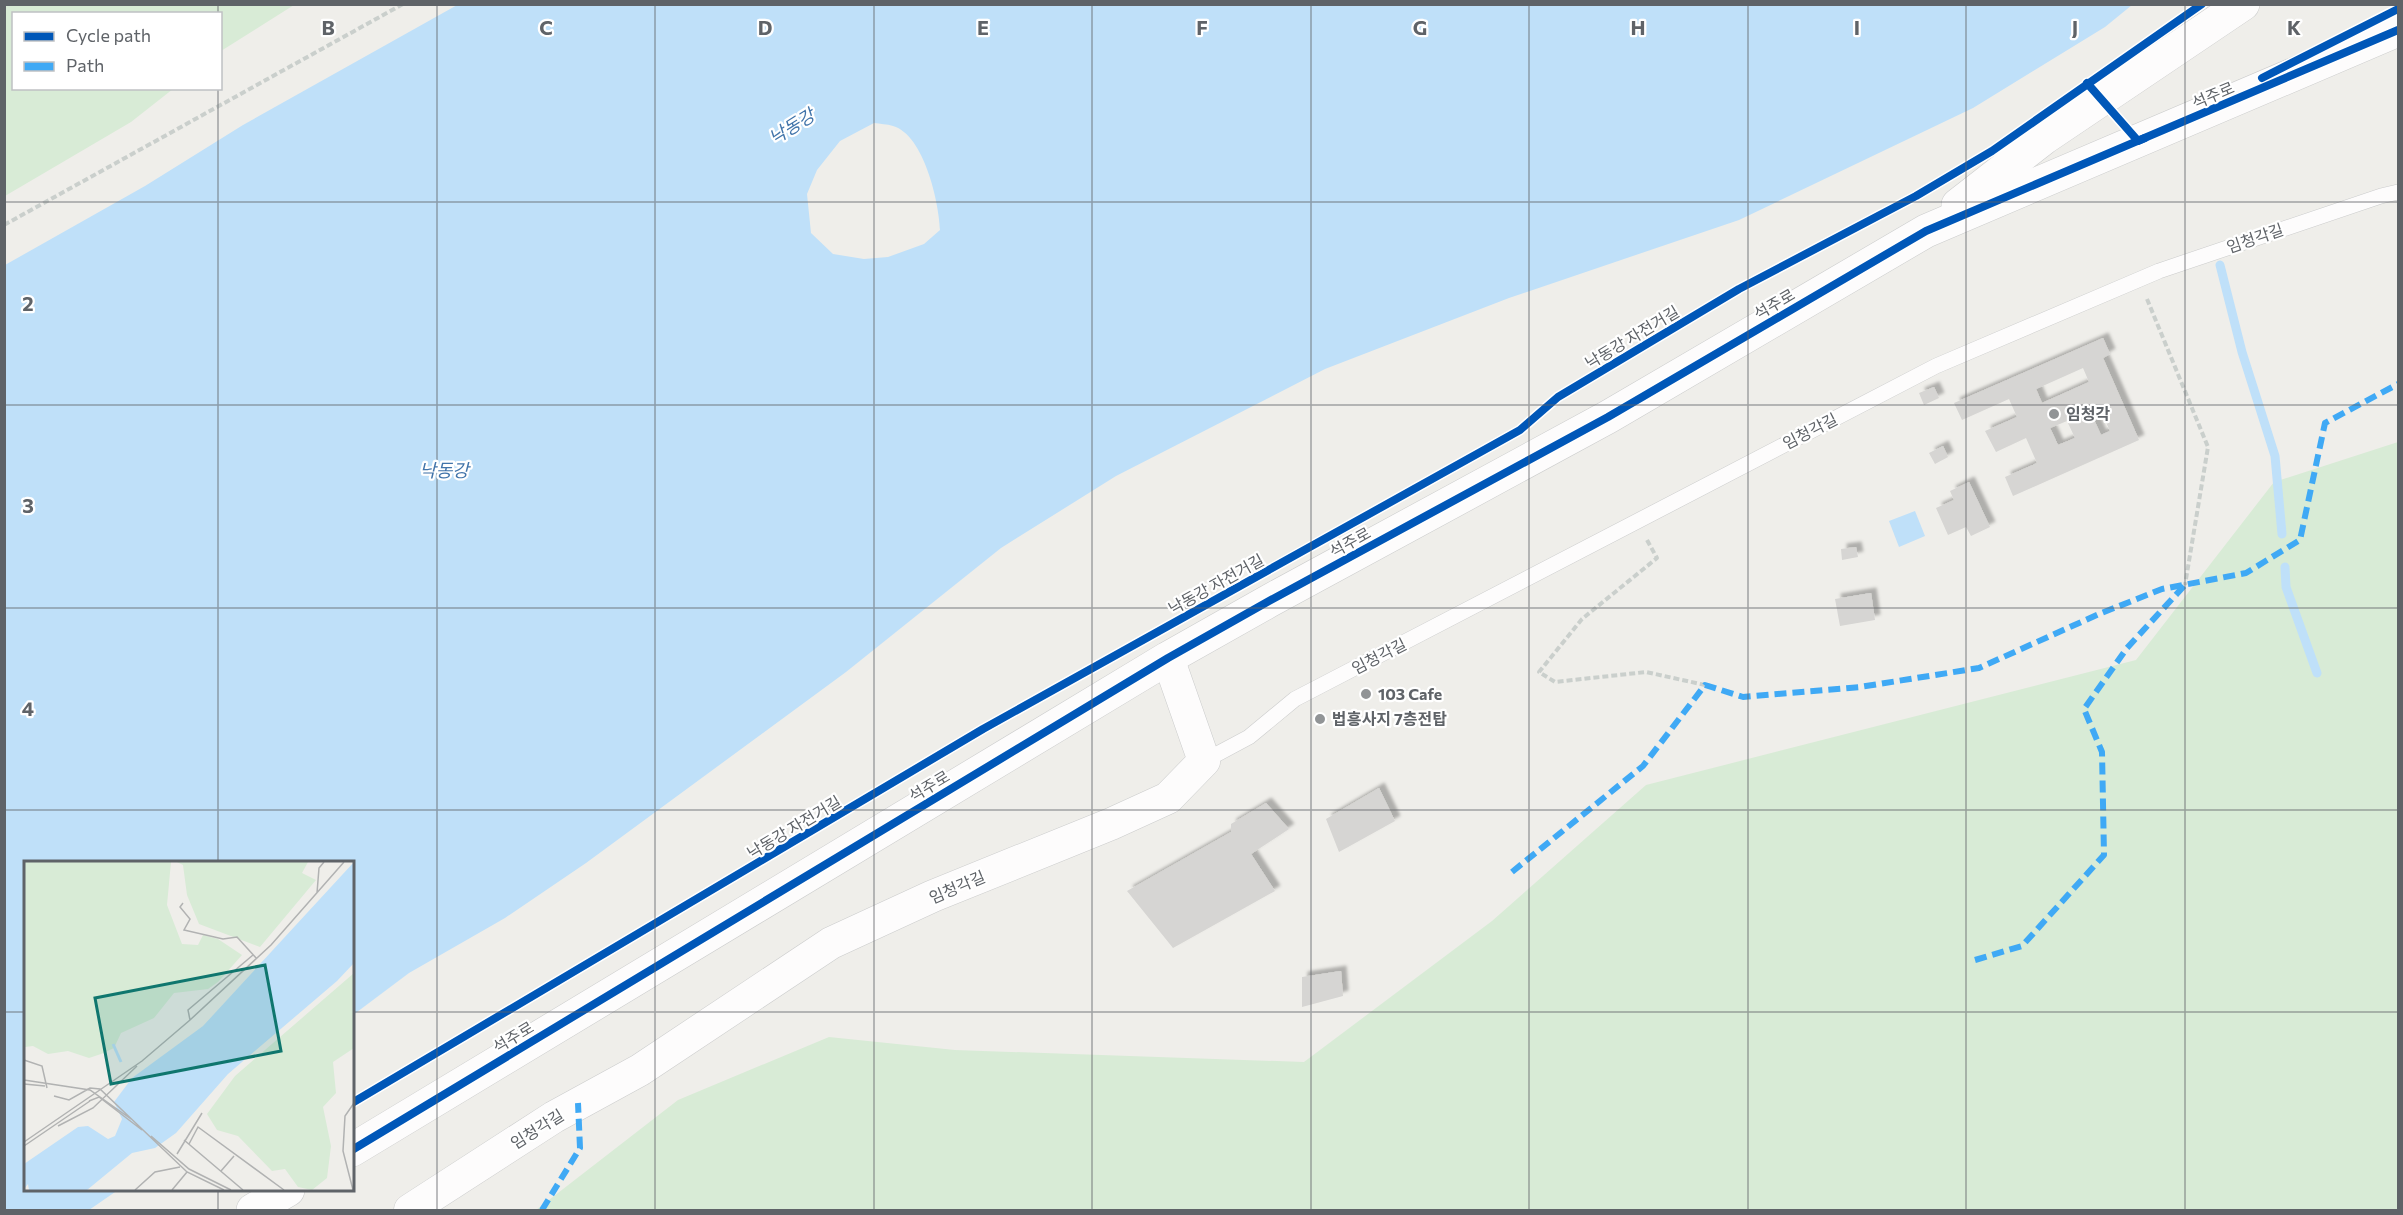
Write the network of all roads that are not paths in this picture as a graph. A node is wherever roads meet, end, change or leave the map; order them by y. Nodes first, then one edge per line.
1 (2243, 4) edge
2 (2398, 30) edge
3 (2398, 192) edge
4 (1926, 231) junction
5 (1168, 658) junction
6 (1204, 761) junction
7 (354, 1149) edge
8 (286, 1191) edge
9 (253, 1210) edge
10 (410, 1210) edge

1 - 4 street
2 - 4 street, 석주로
3 - 6 lane, 임청각길
4 - 5 street, 석주로
5 - 6 street
5 - 7 street, 석주로
6 - 10 street, 임청각길
8 - 9 street

